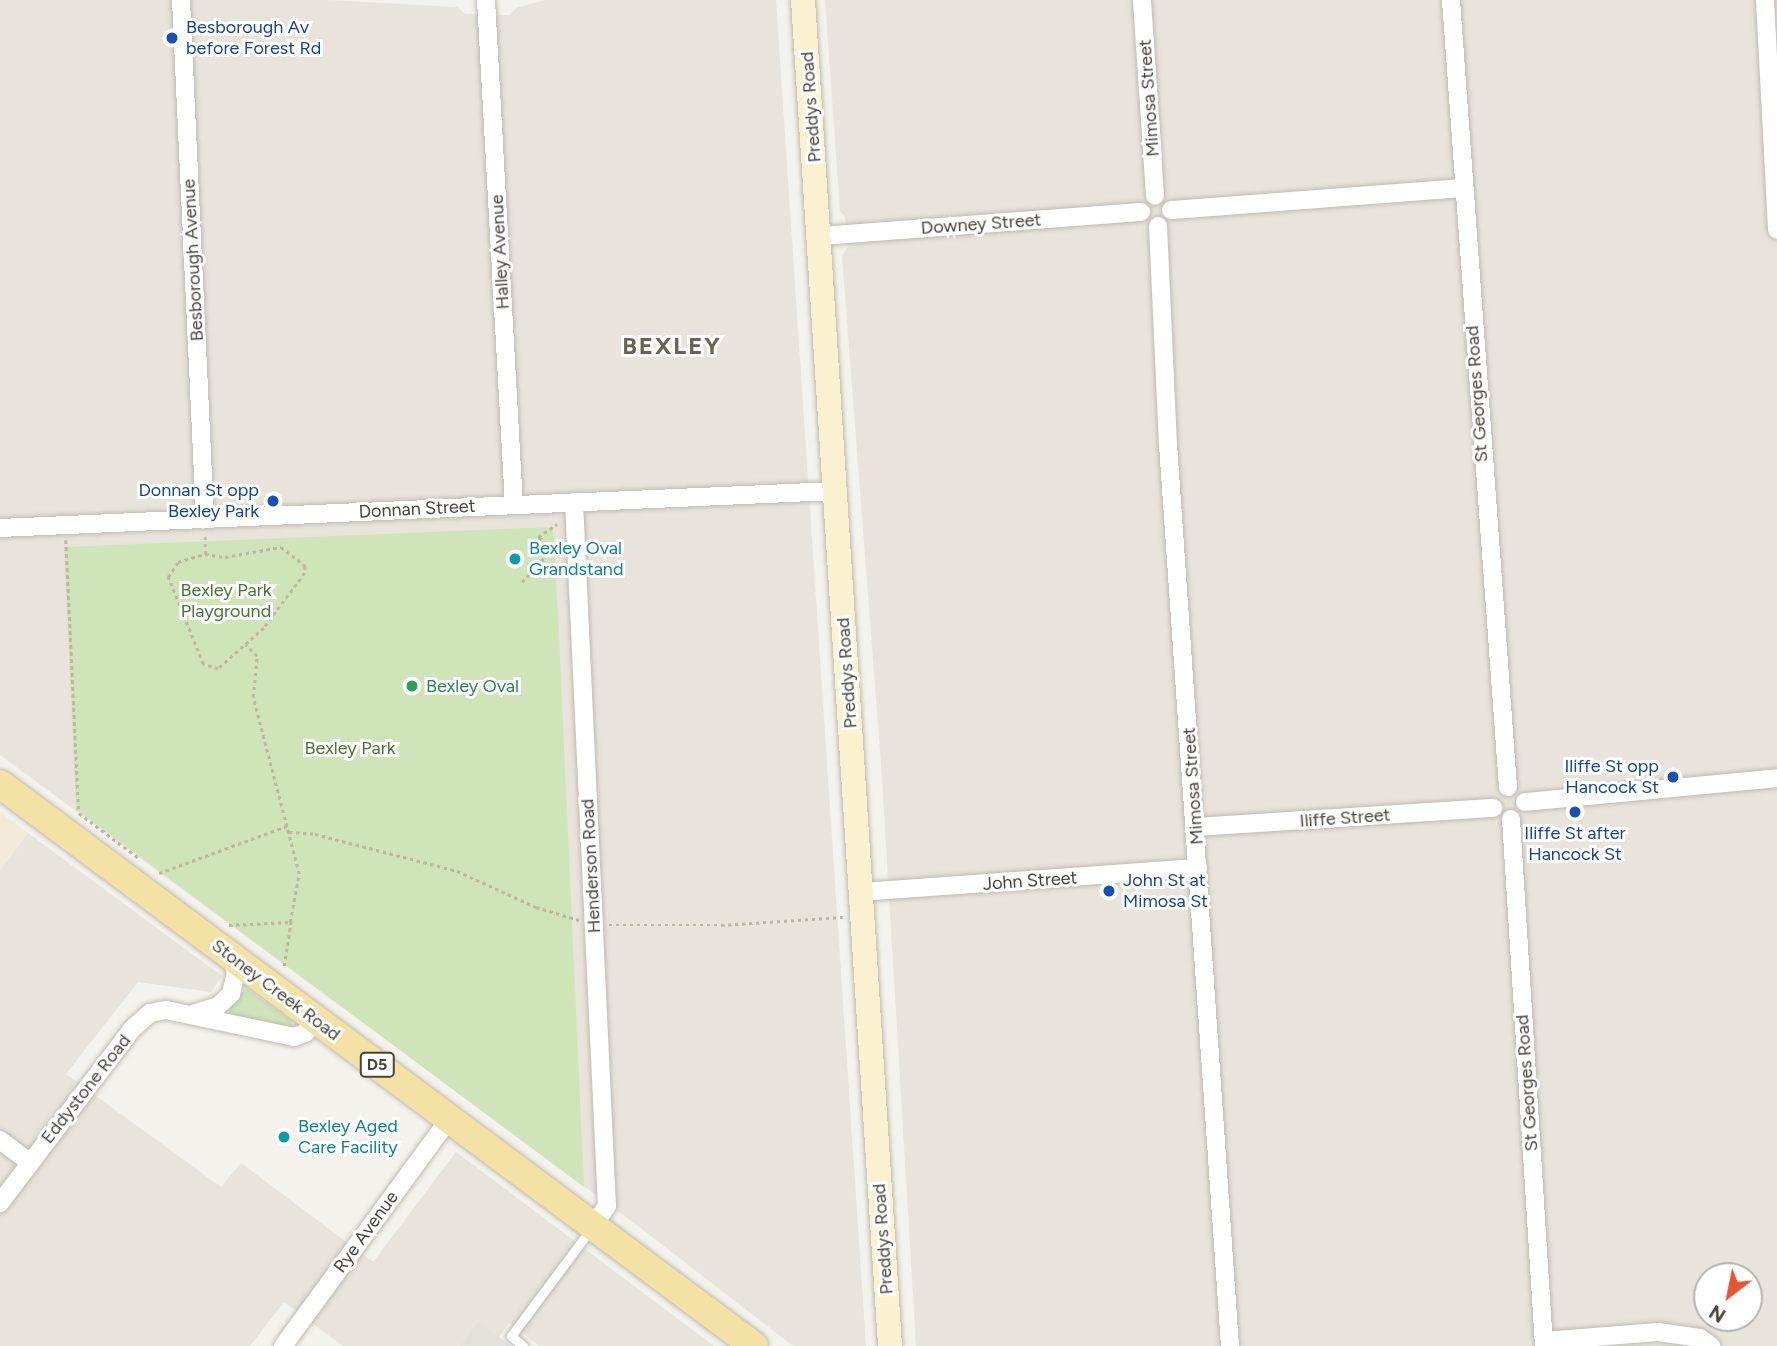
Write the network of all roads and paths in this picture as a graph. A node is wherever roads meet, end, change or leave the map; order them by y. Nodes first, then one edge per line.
1 (181, 0) edge
2 (485, 0) edge
3 (803, 0) edge
4 (1142, 0) edge
5 (1451, 0) edge
6 (1765, 0) edge
7 (1464, 188) junction
8 (1155, 196) junction
9 (1171, 210) junction
10 (1141, 212) junction
11 (1158, 226) junction
12 (1777, 230) edge
13 (820, 236) junction
14 (834, 491) junction
15 (574, 502) junction
16 (514, 505) junction
17 (205, 519) junction
18 (557, 524) dead end
19 (65, 525) junction
20 (0, 528) edge
21 (205, 554) junction
22 (522, 582) dead end
23 (245, 645) junction
24 (1777, 778) edge
25 (0, 784) edge
26 (1508, 787) junction
27 (1525, 802) junction
28 (1493, 808) junction
29 (1511, 819) junction
30 (287, 825) junction
31 (1197, 827) junction
32 (289, 832) junction
33 (147, 865) dead end
34 (1198, 869) junction
35 (167, 880) dead end
36 (861, 892) junction
37 (841, 917) dead end
38 (292, 918) junction
39 (219, 919) dead end
40 (577, 919) dead end
41 (617, 927) dead end
42 (231, 956) junction
43 (284, 967) dead end
44 (192, 1014) junction
45 (315, 1019) junction
46 (449, 1119) junction
47 (0, 1140) edge
48 (29, 1163) junction
49 (0, 1203) edge
50 (593, 1226) junction
51 (1544, 1343) edge
52 (283, 1346) edge
53 (523, 1346) edge
54 (754, 1346) edge
55 (890, 1346) edge
56 (1230, 1346) edge
57 (1711, 1346) edge

1 - 17 street, Besborough Avenue
2 - 16 street, Halley Avenue
3 - 13 main road, Preddys Road
4 - 8 street, Mimosa Street
5 - 7 street, St Georges Road
6 - 12 street
7 - 9 street
7 - 26 street, St Georges Road
8 - 9 street
8 - 10 street
9 - 11 street
10 - 11 street
10 - 13 street, Downey Street
11 - 31 street, Mimosa Street
13 - 14 main road, Preddys Road
14 - 15 street, Donnan Street
14 - 36 main road, Preddys Road
15 - 16 street, Donnan Street
15 - 50 street, Henderson Road
16 - 17 street, Donnan Street
17 - 19 street, Donnan Street
17 - 21 path
18 - 22 path
19 - 20 street, Donnan Street
19 - 33 path
21 - 23 path
21 - 23 path
23 - 30 path
24 - 27 street
25 - 42 main road, Stoney Creek Road / D5
26 - 27 street
26 - 28 street
27 - 29 street
28 - 29 street
28 - 31 street, Iliffe Street
29 - 51 street, St Georges Road
30 - 32 path
30 - 35 path
31 - 34 street, Mimosa Street
32 - 38 path
32 - 40 path
34 - 36 street, John Street
34 - 56 street, Mimosa Street
36 - 55 main road, Preddys Road
37 - 41 path
38 - 39 path
38 - 43 path
42 - 44 street, Eddystone Road
42 - 45 main road, Stoney Creek Road / D5
44 - 45 street, Eddystone Road
44 - 48 street, Eddystone Road
45 - 46 main road, Stoney Creek Road / D5
46 - 50 main road, Stoney Creek Road / D5
46 - 52 street, Rye Avenue
47 - 48 street
48 - 49 street, Eddystone Road
50 - 53 lane
50 - 54 main road, Stoney Creek Road / D5
51 - 57 street

